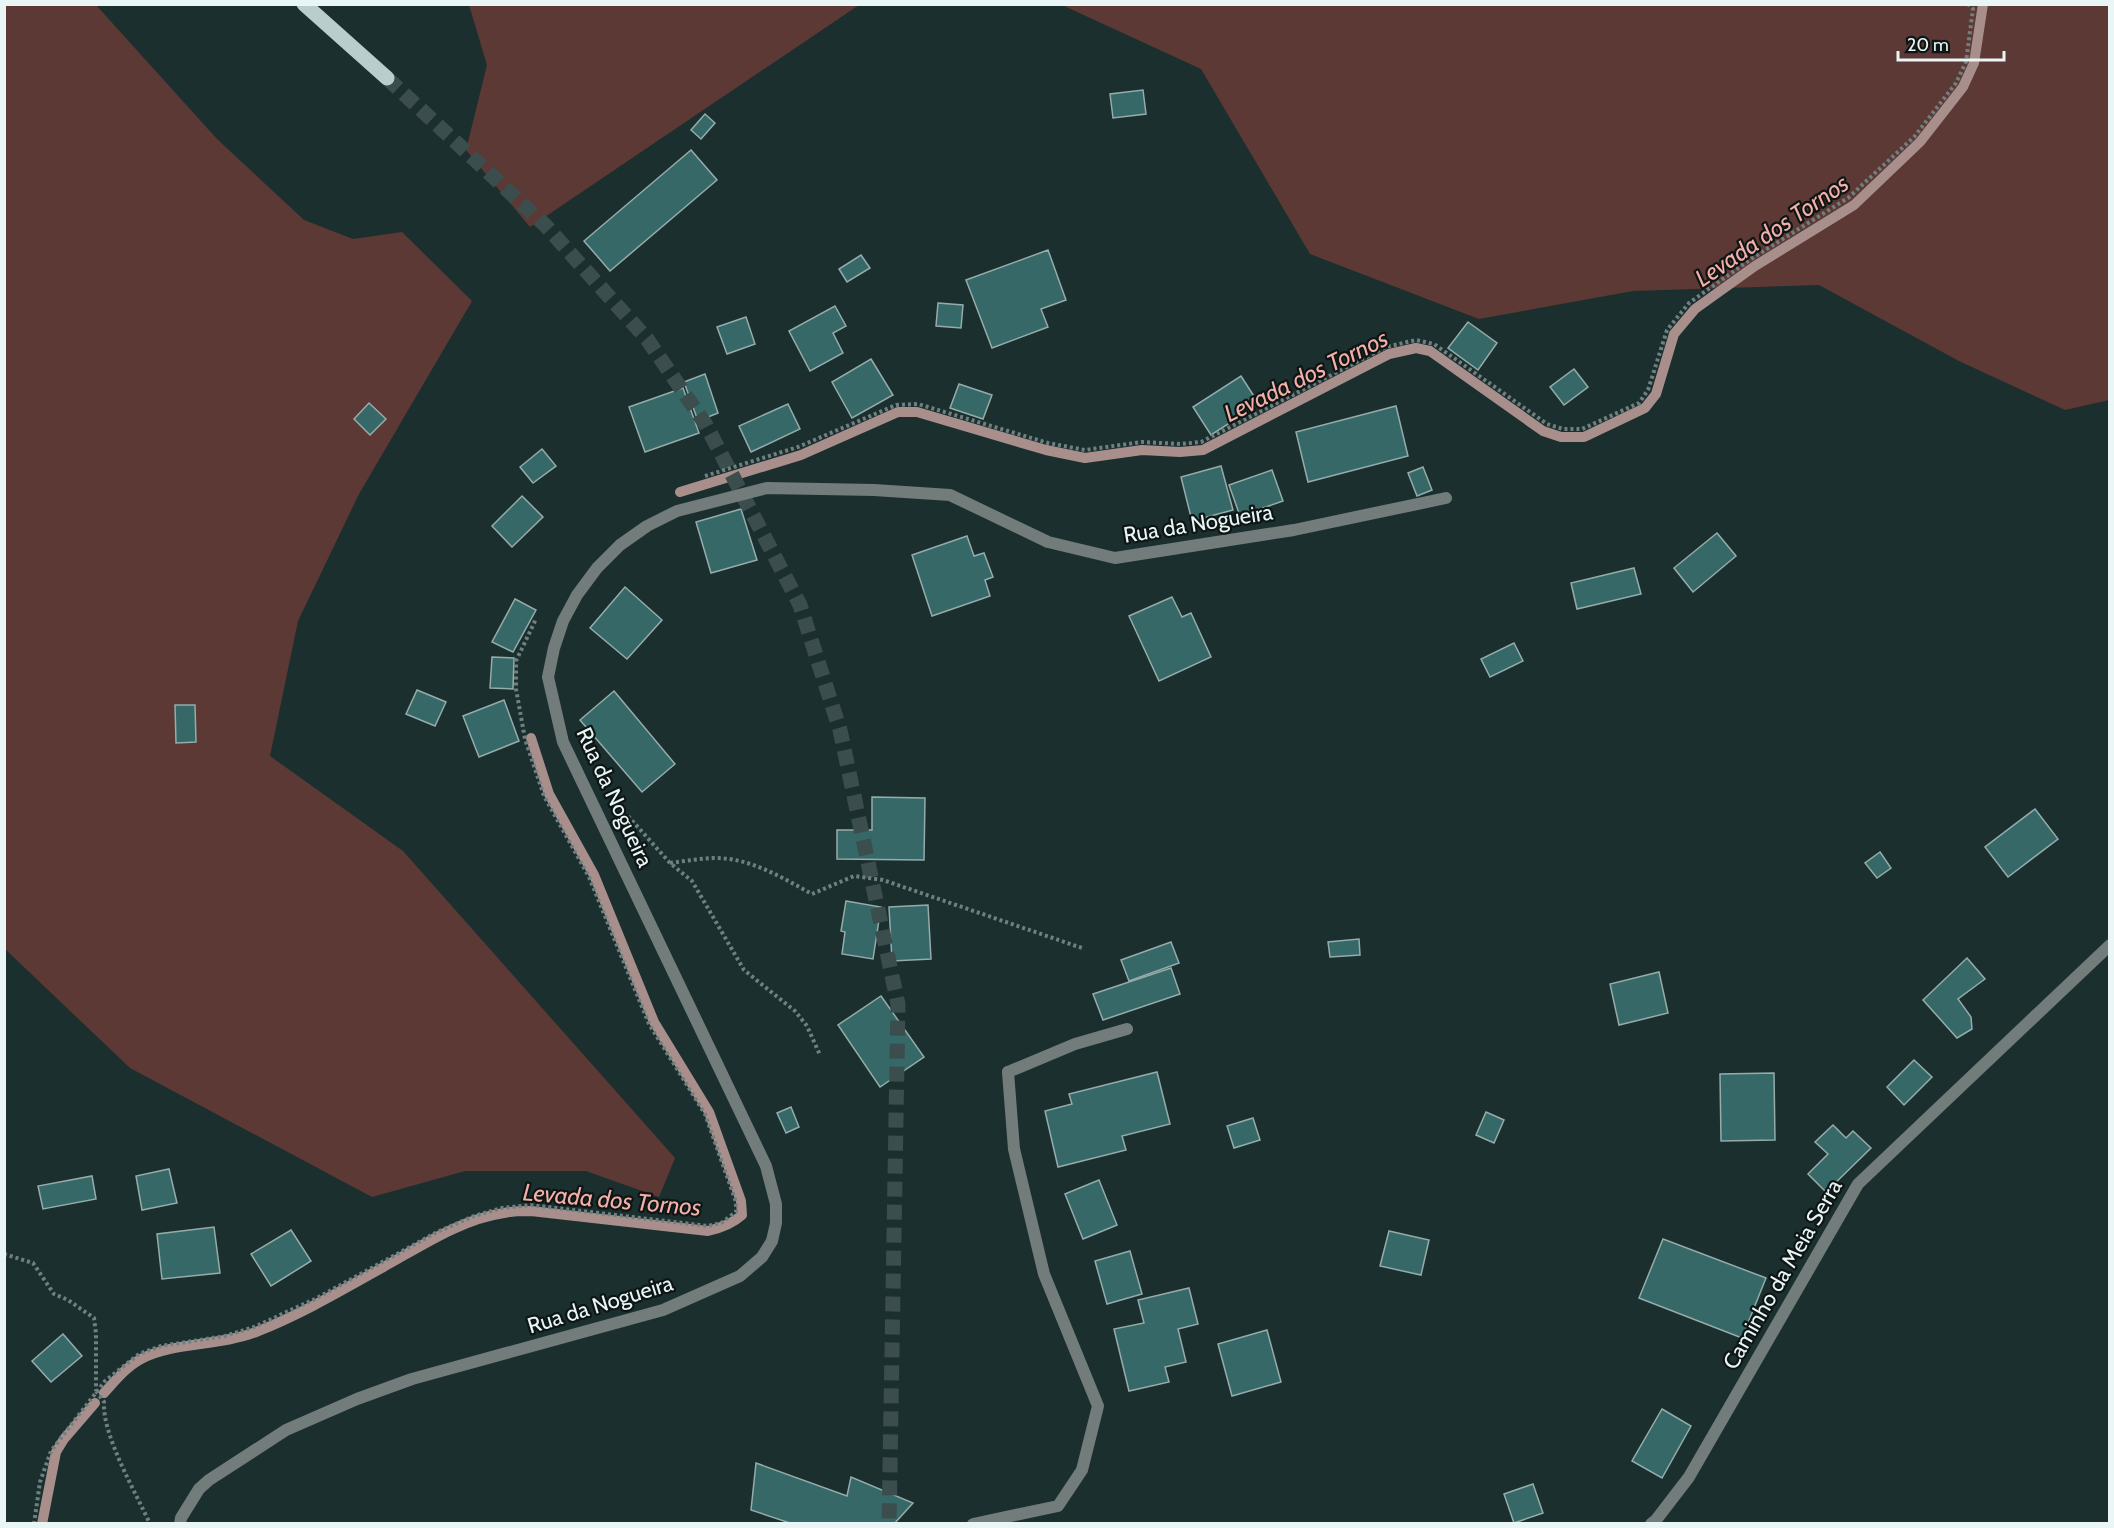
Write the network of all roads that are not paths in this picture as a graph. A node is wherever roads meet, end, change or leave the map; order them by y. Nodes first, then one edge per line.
1 (304, 4) edge
2 (387, 78) tunnel mouth
3 (1446, 498) dead end
4 (2109, 945) edge
5 (1127, 1029) dead end
6 (180, 1524) edge
7 (973, 1524) edge
8 (1651, 1524) edge

1 - 2 main road
3 - 6 street, Rua da Nogueira
4 - 8 street, Caminho da Meia Serra
5 - 7 street

